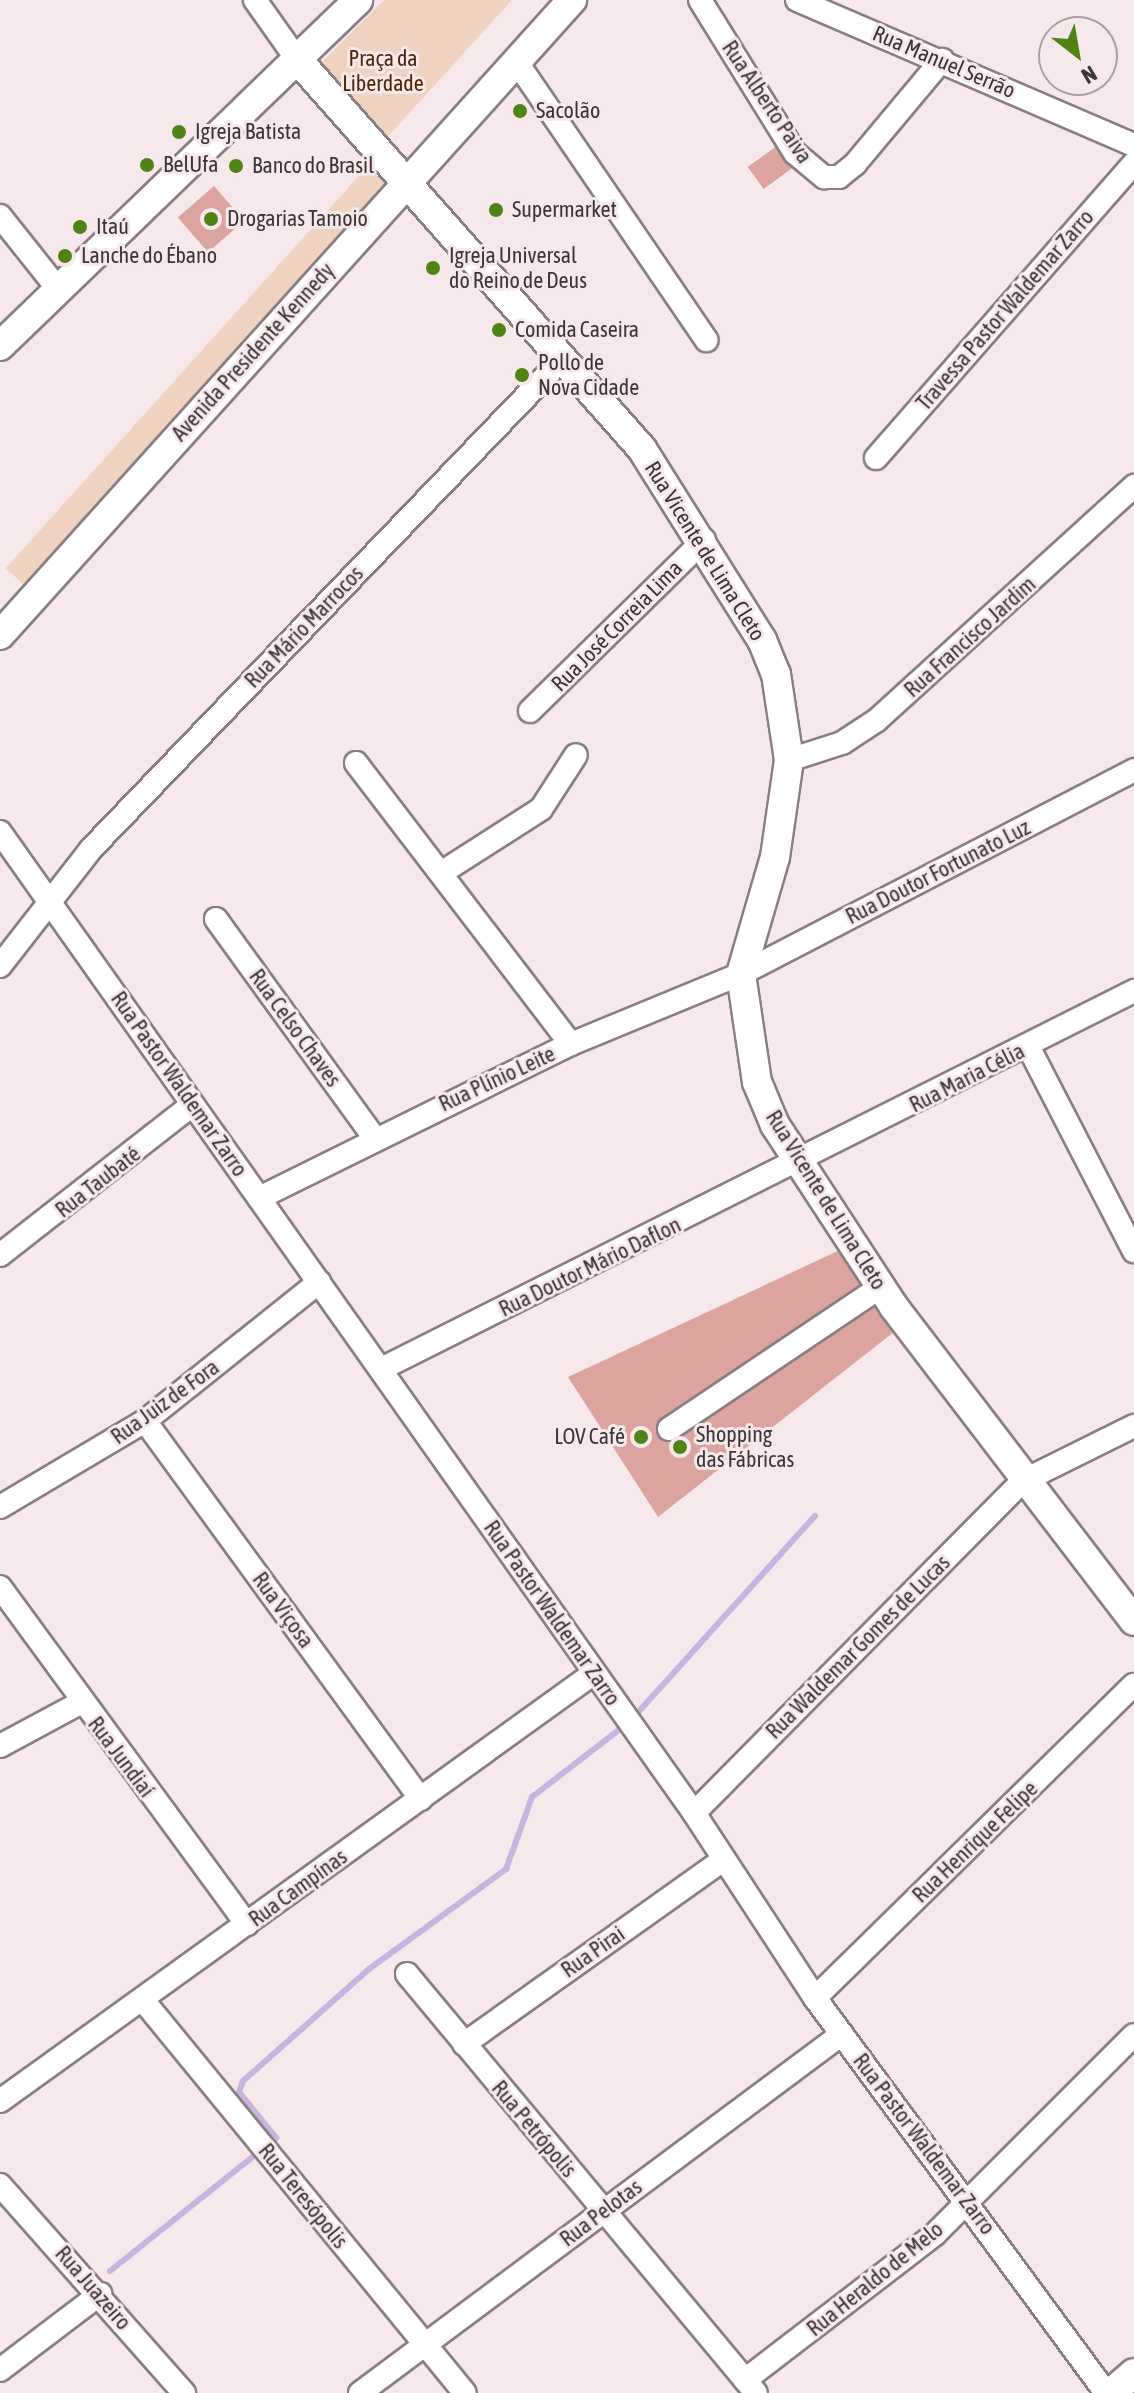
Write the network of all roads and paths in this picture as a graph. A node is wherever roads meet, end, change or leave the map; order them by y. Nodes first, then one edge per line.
1 (255, 0) edge
2 (358, 0) edge
3 (572, 0) edge
4 (700, 0) edge
5 (797, 0) edge
6 (296, 58) junction
7 (942, 60) junction
8 (516, 61) junction
9 (1134, 145) edge
10 (1134, 163) edge
11 (402, 185) junction
12 (0, 216) edge
13 (58, 289) junction
14 (706, 340) dead end
15 (0, 346) edge
16 (563, 358) junction
17 (876, 458) dead end
18 (1134, 486) edge
19 (704, 540) junction
20 (0, 635) edge
21 (530, 711) dead end
22 (576, 755) dead end
23 (789, 760) junction
24 (356, 763) dead end
25 (1134, 770) edge
26 (0, 832) edge
27 (441, 873) junction
28 (52, 903) junction
29 (216, 919) dead end
30 (0, 966) edge
31 (741, 974) junction
32 (1134, 991) edge
33 (571, 1044) junction
34 (1028, 1046) junction
35 (192, 1105) junction
36 (374, 1137) junction
37 (799, 1165) junction
38 (259, 1198) junction
39 (1134, 1251) edge
40 (0, 1255) edge
41 (319, 1282) junction
42 (880, 1287) junction
43 (381, 1369) junction
44 (145, 1421) junction
45 (1134, 1426) edge
46 (669, 1429) dead end
47 (1021, 1482) junction
48 (0, 1507) edge
49 (0, 1587) edge
50 (1134, 1621) edge
51 (594, 1673) junction
52 (1134, 1685) edge
53 (80, 1703) junction
54 (0, 1746) edge
55 (421, 1799) junction
56 (694, 1813) junction
57 (723, 1860) junction
58 (247, 1924) junction
59 (407, 1974) dead end
60 (815, 1998) junction
61 (142, 1999) junction
62 (842, 2034) junction
63 (1134, 2035) edge
64 (464, 2044) junction
65 (0, 2101) edge
66 (0, 2185) edge
67 (968, 2200) junction
68 (602, 2212) junction
69 (100, 2294) junction
70 (424, 2346) junction
71 (0, 2370) edge
72 (1134, 2373) edge
73 (751, 2387) edge
74 (184, 2393) edge
75 (360, 2393) edge
76 (465, 2393) edge
77 (1109, 2393) edge

1 - 6 street
2 - 6 main road
3 - 8 main road, Avenida Presidente Kennedy
4 - 7 street, Rua Alberto Paiva
5 - 7 street, Rua Manuel Serrão
6 - 11 main road, Rua Vicente de Lima Cleto
6 - 13 main road
7 - 9 street, Rua Manuel Serrão
8 - 11 main road, Avenida Presidente Kennedy
8 - 14 street
10 - 17 street, Travessa Pastor Waldemar Zarro
11 - 16 main road, Rua Vicente de Lima Cleto
11 - 20 main road, Avenida Presidente Kennedy
12 - 13 street
13 - 15 main road
16 - 19 main road, Rua Vicente de Lima Cleto
16 - 28 street, Rua Mário Marrocos
18 - 23 street, Rua Francisco Jardim
19 - 21 street, Rua José Correia Lima
19 - 23 main road, Rua Vicente de Lima Cleto
22 - 27 street
23 - 31 main road, Rua Vicente de Lima Cleto
24 - 27 street
25 - 31 street, Rua Doutor Fortunato Luz
26 - 28 street, Rua Pastor Waldemar Zarro
27 - 33 street
28 - 30 street, Rua Mário Marrocos
28 - 35 street, Rua Pastor Waldemar Zarro
29 - 36 street, Rua Celso Chaves
31 - 33 street, Rua Plínio Leite
31 - 37 main road, Rua Vicente de Lima Cleto
32 - 34 street, Rua Maria Célia
33 - 36 street, Rua Plínio Leite
34 - 37 street, Rua Maria Célia
34 - 39 street
35 - 38 street, Rua Pastor Waldemar Zarro
35 - 40 street, Rua Taubaté
36 - 38 street, Rua Plínio Leite
37 - 42 main road, Rua Vicente de Lima Cleto
37 - 43 street, Rua Doutor Mário Daflon
38 - 41 street, Rua Pastor Waldemar Zarro
41 - 43 street, Rua Pastor Waldemar Zarro
41 - 44 street, Rua Juiz de Fora
42 - 46 street
42 - 47 main road, Rua Vicente de Lima Cleto
43 - 51 street, Rua Pastor Waldemar Zarro
44 - 48 street, Rua Juiz de Fora
44 - 55 street, Rua Viçosa
45 - 47 street, Rua Waldemar Gomes de Lucas
47 - 50 main road, Rua Vicente de Lima Cleto
47 - 56 street, Rua Waldemar Gomes de Lucas
49 - 53 street, Rua Jundiaí
51 - 55 street, Rua Campínas
51 - 56 street, Rua Pastor Waldemar Zarro
52 - 60 street, Rua Henrique Felipe
53 - 54 street
53 - 58 street, Rua Jundiaí
55 - 58 street, Rua Campínas
56 - 57 street, Rua Pastor Waldemar Zarro
57 - 60 street, Rua Pastor Waldemar Zarro
57 - 64 street, Rua Pirai
58 - 61 street, Rua Campínas
59 - 64 street, Rua Petrópolis
60 - 62 street, Rua Pastor Waldemar Zarro
61 - 65 street, Rua Campínas
61 - 70 street, Rua Teresópolis
62 - 67 street, Rua Pastor Waldemar Zarro
62 - 68 street, Rua Pelotas
63 - 67 street, Rua Heraldo de Melo
64 - 68 street, Rua Petrópolis
66 - 69 street, Rua Juazeiro
67 - 73 street, Rua Heraldo de Melo
67 - 77 street, Rua Pastor Waldemar Zarro
68 - 70 street, Rua Pelotas
68 - 73 street, Rua Petrópolis
69 - 71 street
69 - 74 street, Rua Juazeiro
70 - 75 street, Rua Pelotas
70 - 76 street, Rua Teresópolis
72 - 77 main road

